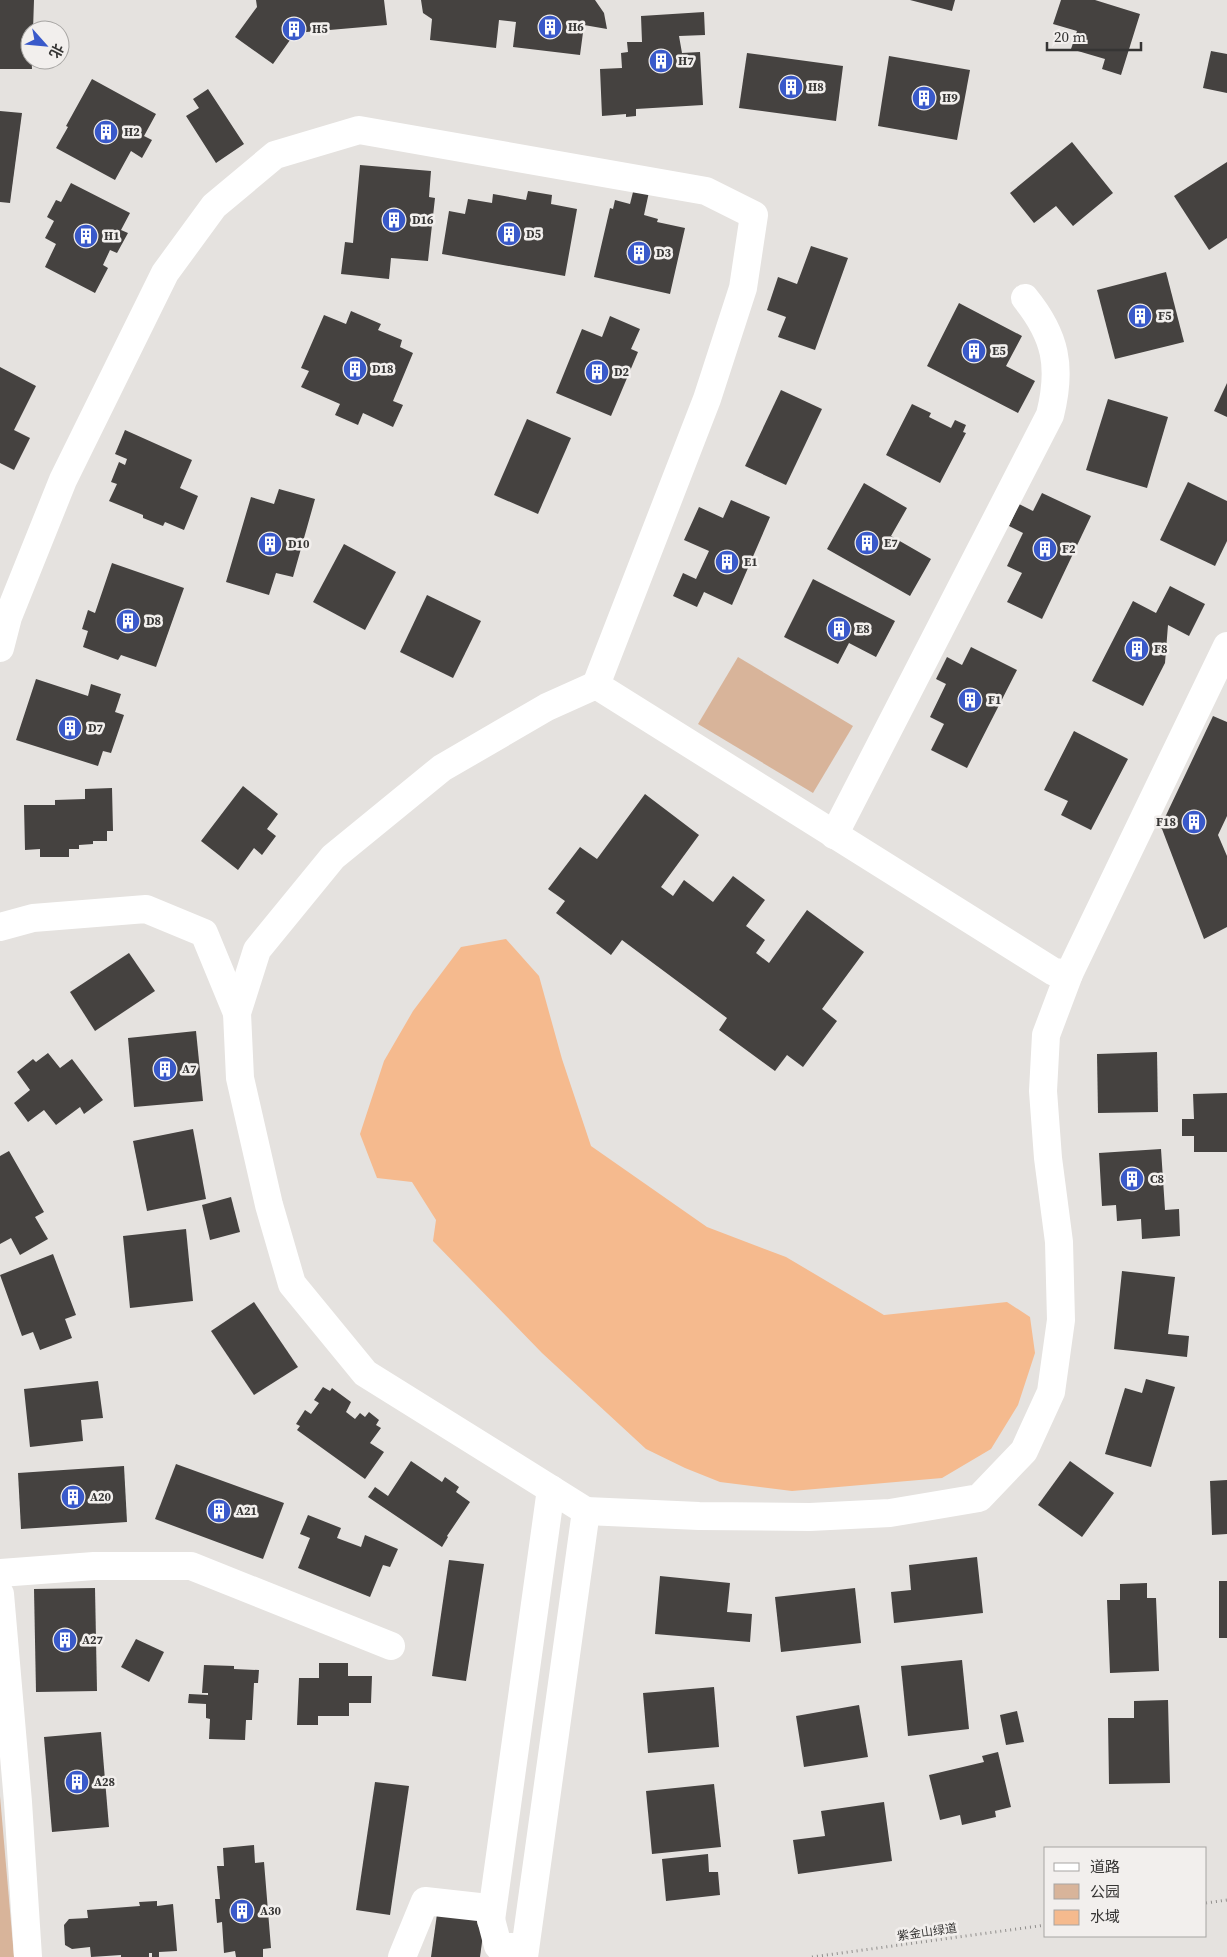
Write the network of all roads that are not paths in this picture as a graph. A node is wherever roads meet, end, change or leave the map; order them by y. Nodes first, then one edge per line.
1 (1025, 298) dead end
2 (1227, 646) edge
3 (0, 648) edge
4 (596, 685) junction
5 (834, 835) junction
6 (2, 923) edge
7 (1069, 974) junction
8 (237, 1013) junction
9 (551, 1489) junction
10 (586, 1511) junction
11 (0, 1573) edge
12 (0, 1594) edge
13 (391, 1646) dead end
14 (491, 1920) junction
15 (525, 1953) edge
16 (28, 1957) edge
17 (402, 1957) edge

1 - 5 lane
2 - 7 lane
3 - 4 lane
4 - 5 lane
4 - 8 lane
5 - 7 lane
6 - 8 lane
7 - 10 lane
8 - 9 lane
9 - 10 lane
9 - 14 lane
10 - 15 lane
11 - 13 lane
12 - 16 lane
14 - 15 lane
14 - 17 lane

